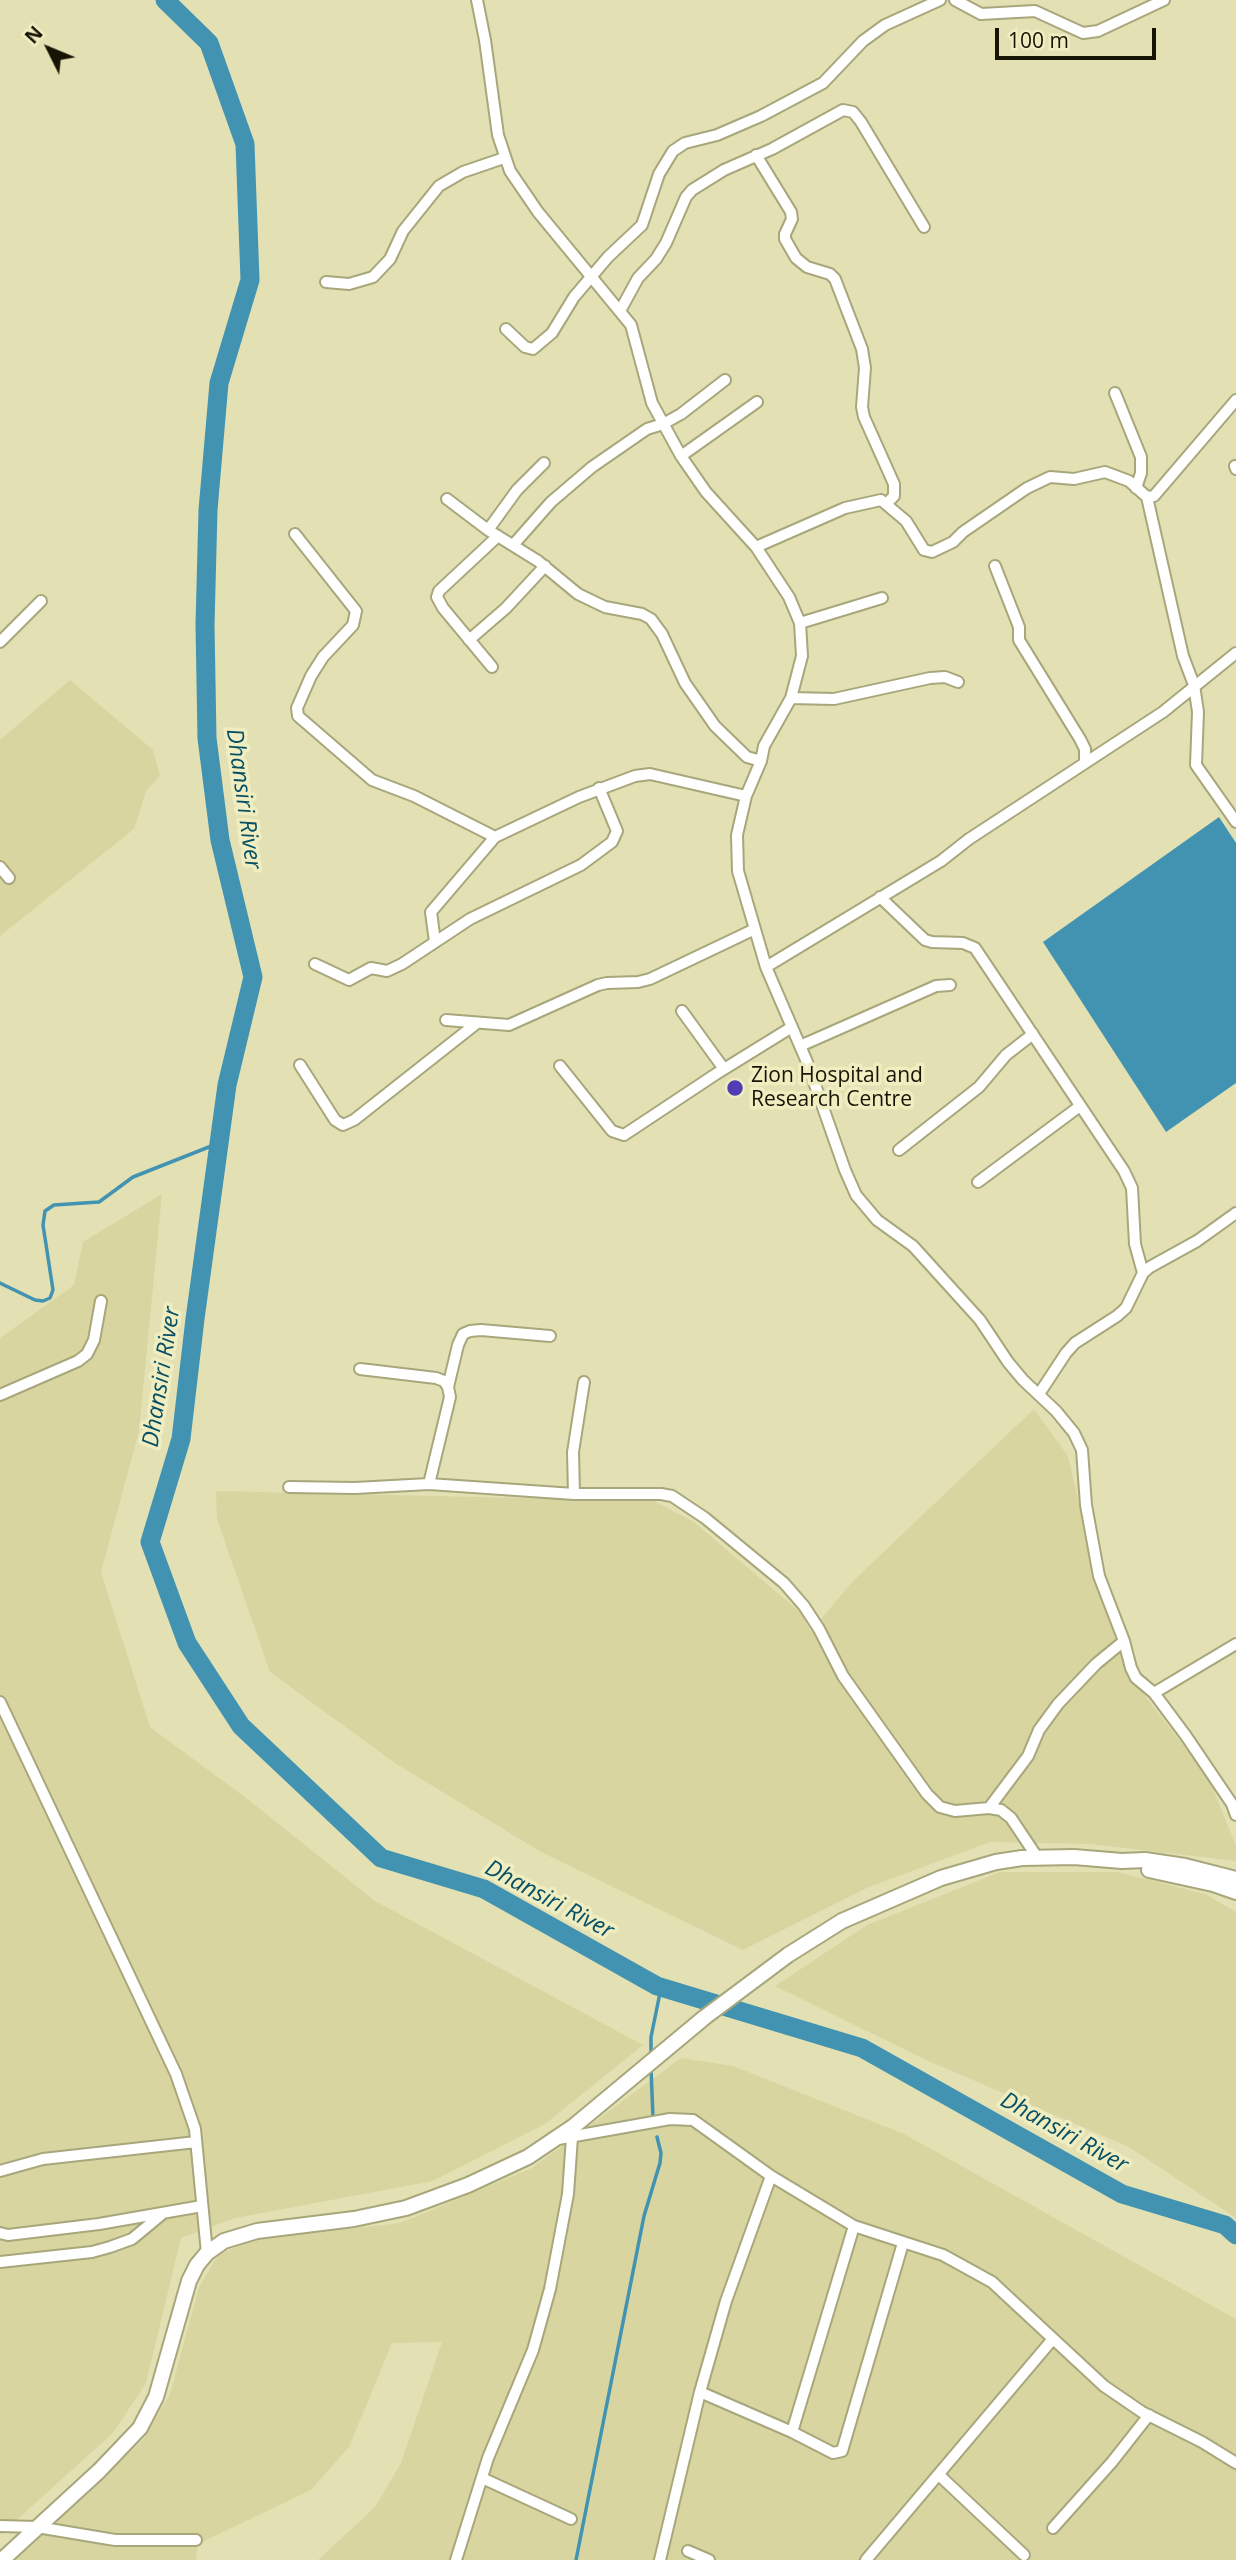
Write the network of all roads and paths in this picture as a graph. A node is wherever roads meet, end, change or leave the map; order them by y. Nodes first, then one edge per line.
1 (477, 0) edge
2 (940, 0) edge
3 (955, 0) edge
4 (1164, 0) edge
5 (756, 155) junction
6 (504, 158) junction
7 (924, 227) dead end
8 (593, 279) junction
9 (326, 282) dead end
10 (617, 307) junction
11 (506, 329) dead end
12 (725, 380) dead end
13 (1115, 393) dead end
14 (1236, 400) edge
15 (757, 402) dead end
16 (663, 424) junction
17 (681, 456) junction
18 (544, 463) dead end
19 (1136, 488) junction
20 (1147, 497) junction
21 (447, 499) dead end
22 (887, 503) junction
23 (493, 533) junction
24 (295, 534) dead end
25 (514, 544) junction
26 (756, 547) junction
27 (545, 566) junction
28 (995, 566) dead end
29 (883, 598) dead end
30 (41, 601) dead end
31 (800, 623) junction
32 (469, 640) junction
33 (0, 642) edge
34 (1236, 653) edge
35 (492, 667) dead end
36 (958, 682) dead end
37 (1194, 685) junction
38 (790, 698) junction
39 (761, 761) junction
40 (1085, 762) junction
41 (599, 788) junction
42 (746, 796) junction
43 (1236, 822) edge
44 (495, 837) junction
45 (0, 867) edge
46 (9, 878) dead end
47 (880, 897) junction
48 (755, 929) junction
49 (435, 942) junction
50 (315, 964) dead end
51 (766, 967) junction
52 (950, 985) dead end
53 (682, 1012) dead end
54 (446, 1020) dead end
55 (477, 1023) junction
56 (792, 1027) junction
57 (1033, 1034) junction
58 (800, 1045) junction
59 (300, 1065) dead end
60 (560, 1066) dead end
61 (724, 1069) junction
62 (1080, 1106) junction
63 (899, 1150) dead end
64 (978, 1182) dead end
65 (1236, 1213) edge
66 (1143, 1273) junction
67 (101, 1301) dead end
68 (550, 1336) dead end
69 (360, 1368) dead end
70 (584, 1382) dead end
71 (448, 1387) junction
72 (1039, 1394) junction
73 (0, 1395) edge
74 (429, 1484) junction
75 (289, 1487) dead end
76 (574, 1494) junction
77 (1124, 1641) junction
78 (1236, 1644) edge
79 (1154, 1693) junction
80 (0, 1702) edge
81 (989, 1808) junction
82 (1236, 1815) edge
83 (1037, 1857) junction
84 (1122, 1861) junction
85 (1236, 1879) edge
86 (1236, 1892) edge
87 (572, 2137) junction
88 (555, 2139) junction
89 (196, 2142) junction
90 (0, 2171) edge
91 (771, 2176) junction
92 (202, 2206) junction
93 (164, 2213) junction
94 (854, 2226) junction
95 (0, 2233) edge
96 (903, 2242) junction
97 (207, 2253) junction
98 (0, 2262) edge
99 (1052, 2340) junction
100 (699, 2392) junction
101 (1149, 2415) junction
102 (792, 2432) junction
103 (1236, 2463) edge
104 (939, 2475) junction
105 (482, 2478) junction
106 (571, 2519) dead end
107 (0, 2526) edge
108 (37, 2527) junction
109 (1053, 2528) dead end
110 (196, 2540) dead end
111 (688, 2551) dead end
112 (1024, 2555) dead end
113 (2, 2560) edge
114 (456, 2560) edge
115 (660, 2560) edge
116 (709, 2560) edge
117 (866, 2560) edge

1 - 6 street
2 - 8 street
3 - 4 street
5 - 7 street
5 - 10 street
5 - 22 street
6 - 8 street
6 - 9 street
8 - 10 street
8 - 11 street
10 - 16 street
12 - 16 street
13 - 19 street
14 - 20 street
15 - 17 street
16 - 17 street
16 - 25 street
17 - 26 street
18 - 23 street
19 - 20 street
19 - 22 street
20 - 37 street
21 - 23 street
22 - 26 street
23 - 25 street
23 - 32 street
24 - 44 street
25 - 27 street
26 - 31 street
27 - 32 street
27 - 39 street
28 - 40 street
29 - 31 street
30 - 33 street
31 - 38 street
32 - 35 street
34 - 37 street
36 - 38 street
37 - 40 street
37 - 43 street
38 - 39 street
39 - 42 street
40 - 47 street
41 - 42 street
41 - 44 street
41 - 49 street
42 - 48 street
44 - 49 street
45 - 46 street
47 - 51 street
47 - 57 street
48 - 51 street
48 - 55 street
49 - 50 street
51 - 56 street
52 - 58 street
53 - 61 street
54 - 55 street
55 - 59 street
56 - 58 street
56 - 61 street
57 - 62 street
57 - 63 street
58 - 72 street
60 - 61 street
62 - 64 street
62 - 66 street
65 - 66 street
66 - 72 street
67 - 73 street
68 - 71 street
69 - 71 street
70 - 76 street
71 - 74 street
72 - 77 street
74 - 75 street
74 - 76 street
76 - 81 street
77 - 79 street
77 - 81 street
78 - 79 street
79 - 82 street
80 - 89 street
81 - 83 street
83 - 84 main road
83 - 88 main road
84 - 85 main road
84 - 86 main road
87 - 88 street
87 - 91 street
87 - 105 street
88 - 97 main road
89 - 90 street
89 - 92 street
91 - 94 street
91 - 100 street
92 - 93 street
92 - 97 street
93 - 95 street
93 - 98 street
94 - 96 street
94 - 102 street
96 - 99 street
96 - 102 street
97 - 108 main road
99 - 101 street
99 - 104 street
100 - 102 street
100 - 115 street
101 - 103 street
101 - 109 street
104 - 112 street
104 - 117 street
105 - 106 street
105 - 114 street
107 - 108 street
108 - 110 street
108 - 113 main road
111 - 116 street

